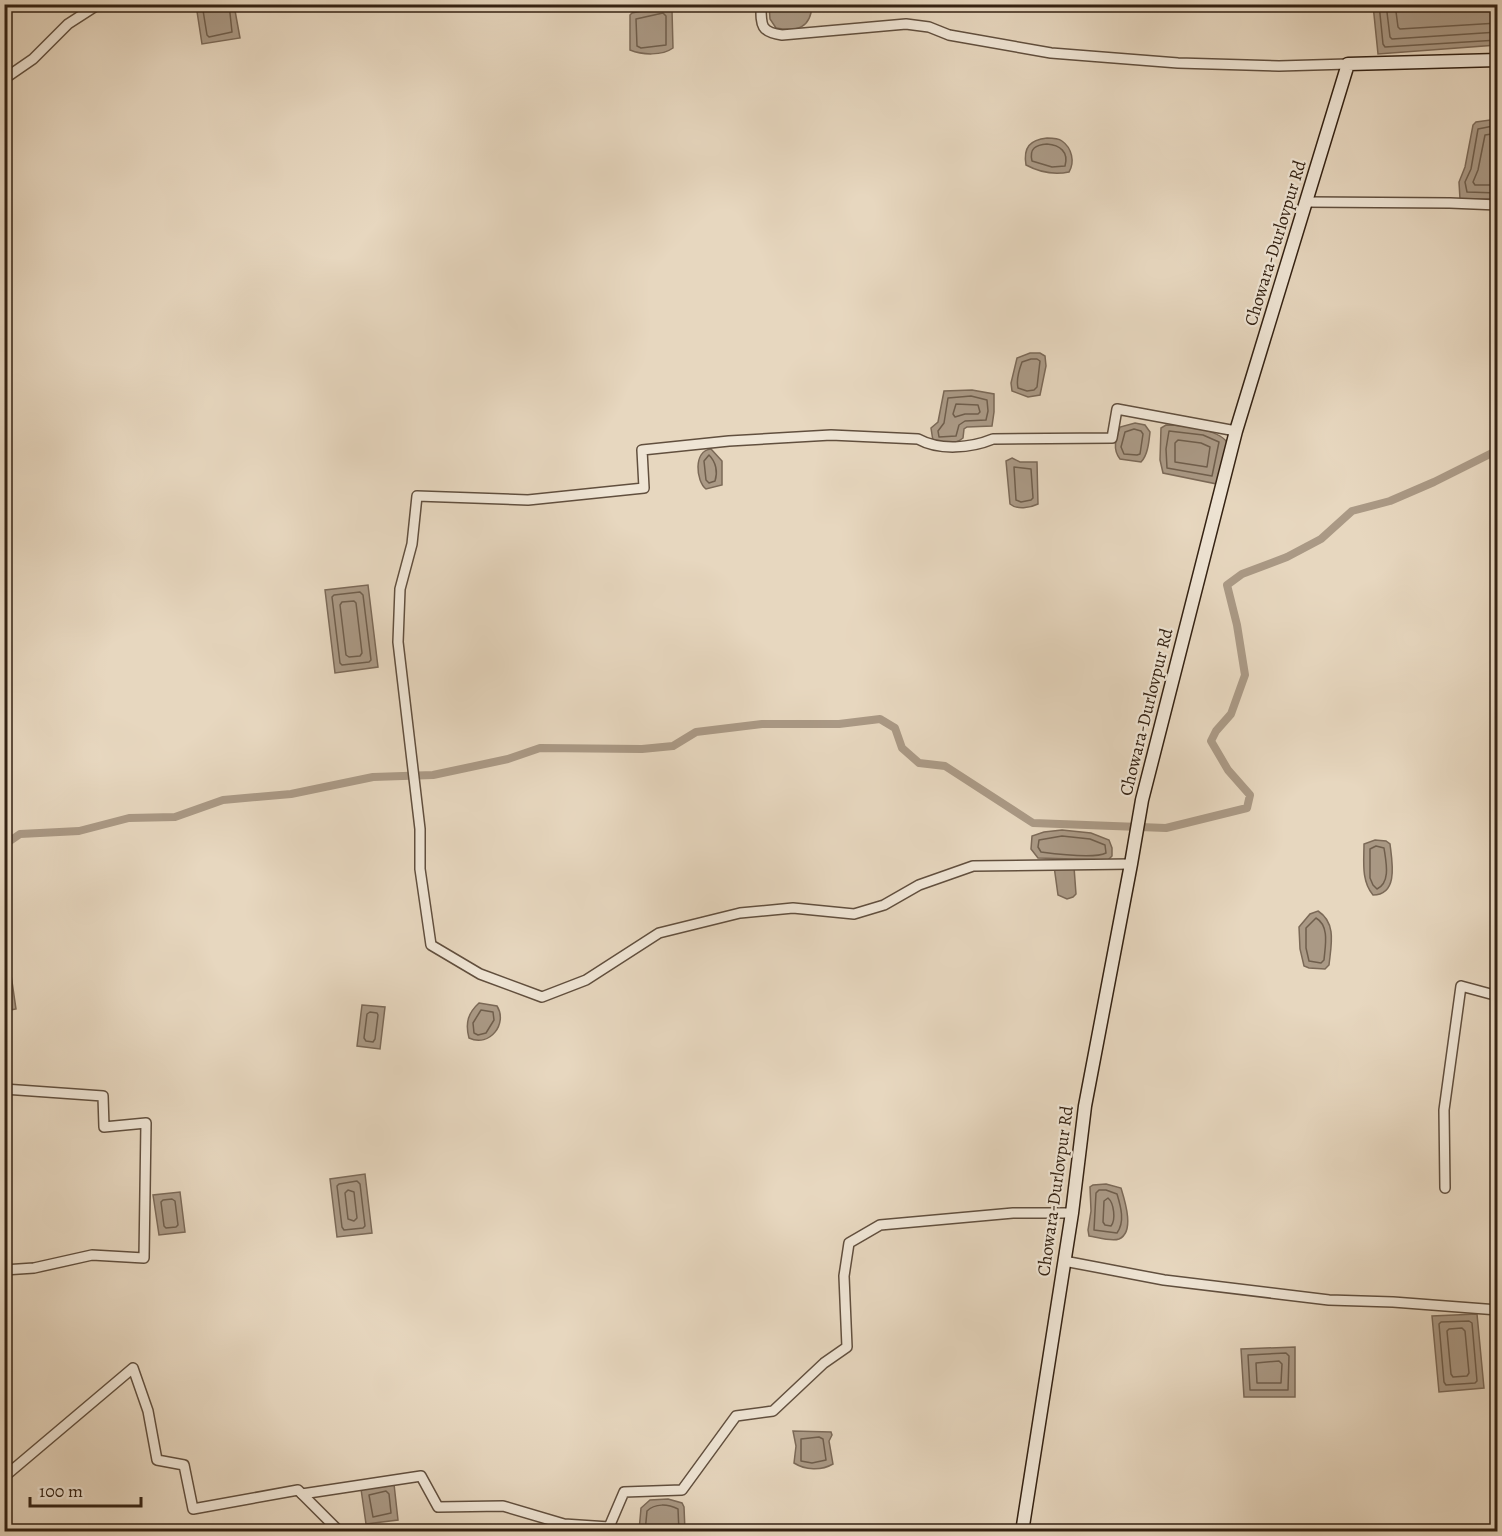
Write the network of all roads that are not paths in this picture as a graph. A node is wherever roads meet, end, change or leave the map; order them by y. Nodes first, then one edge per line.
1 (99, 4) edge
2 (761, 4) edge
3 (1497, 60) edge
4 (1348, 64) junction
5 (4, 79) edge
6 (1307, 202) junction
7 (1497, 205) edge
8 (1236, 431) junction
9 (1131, 864) junction
10 (1497, 996) edge
11 (4, 1089) edge
12 (1445, 1188) dead end
13 (1072, 1213) junction
14 (1064, 1261) junction
15 (4, 1270) edge
16 (1497, 1310) edge
17 (4, 1477) edge
18 (302, 1494) junction
19 (340, 1532) edge
20 (1022, 1532) edge

1 - 5 street
2 - 4 street
3 - 4 street
4 - 6 street, Chowara-Durlovpur Rd
6 - 7 street
6 - 8 street, Chowara-Durlovpur Rd
8 - 9 street, Chowara-Durlovpur Rd
8 - 9 street
9 - 13 street, Chowara-Durlovpur Rd
10 - 12 street
11 - 15 street
13 - 14 street, Chowara-Durlovpur Rd
13 - 18 street
14 - 16 street
14 - 20 street, Chowara-Durlovpur Rd
17 - 18 street
18 - 19 street

